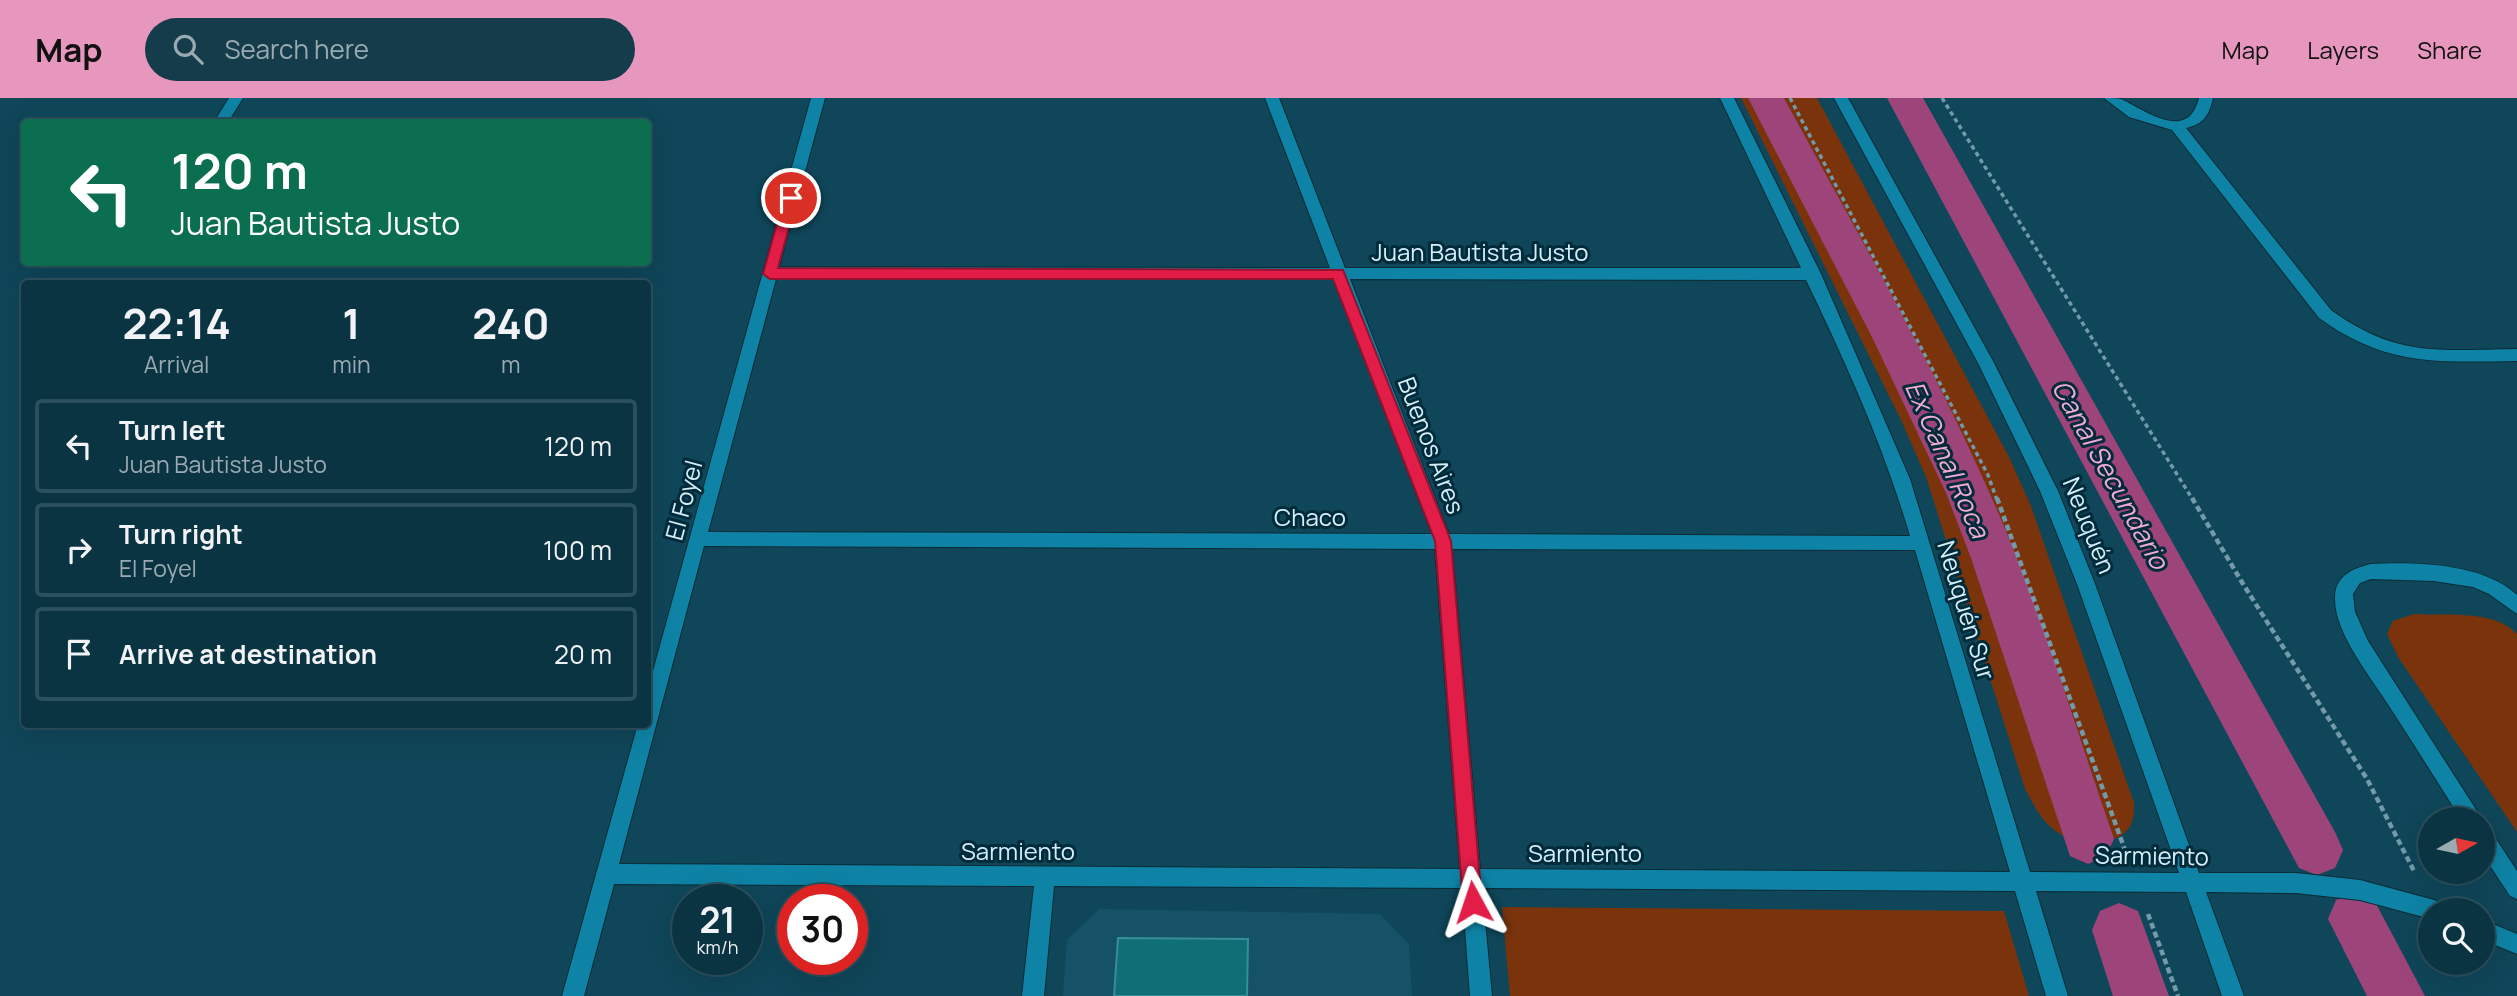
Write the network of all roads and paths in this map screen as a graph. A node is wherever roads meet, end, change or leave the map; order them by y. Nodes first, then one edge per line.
1 (236, 98) edge
2 (818, 98) edge
3 (1272, 98) edge
4 (1727, 98) edge
5 (1790, 98) edge
6 (1841, 98) edge
7 (1942, 98) edge
8 (2111, 98) edge
9 (2206, 98) edge
10 (223, 119) edge
11 (2176, 125) junction
12 (770, 274) junction
13 (1338, 274) junction
14 (1813, 274) junction
15 (2517, 355) edge
16 (698, 539) junction
17 (1443, 541) junction
18 (1921, 543) junction
19 (2517, 606) edge
20 (651, 712) edge
21 (647, 728) edge
22 (2464, 807) edge
23 (2496, 857) edge
24 (607, 874) junction
25 (1045, 877) junction
26 (1471, 878) junction
27 (2417, 878) dead end
28 (2022, 880) junction
29 (2136, 880) junction
30 (2191, 881) junction
31 (2517, 889) edge
32 (2418, 905) edge
33 (2495, 935) edge
34 (2517, 944) edge
35 (573, 996) edge
36 (1033, 996) edge
37 (1480, 996) edge
38 (2057, 996) edge
39 (2178, 996) edge
40 (2233, 996) edge

1 - 10 street
2 - 12 street, El Foyel
3 - 13 street, Buenos Aires
4 - 14 street, Neuquén Sur
5 - 29 path
6 - 30 street, Neuquén
7 - 27 path
8 - 11 street
9 - 11 street
11 - 15 street
12 - 13 street, Juan Bautista Justo
12 - 16 street, El Foyel
13 - 14 street, Juan Bautista Justo
13 - 17 street, Buenos Aires
14 - 18 street, Neuquén Sur
16 - 17 street, Chaco
16 - 20 street, El Foyel
17 - 18 street, Chaco
17 - 26 street, Buenos Aires
18 - 28 street, Neuquén Sur
19 - 22 street
21 - 24 street, El Foyel
23 - 31 street
24 - 25 street, Sarmiento
24 - 35 street, El Foyel
25 - 26 street, Sarmiento
25 - 36 street
26 - 28 street, Sarmiento
26 - 37 street, Buenos Aires
28 - 29 street, Sarmiento
28 - 38 street, Neuquén Sur
29 - 30 street, Sarmiento
29 - 39 path
30 - 32 street, Sarmiento
30 - 40 street, Neuquén
33 - 34 street

